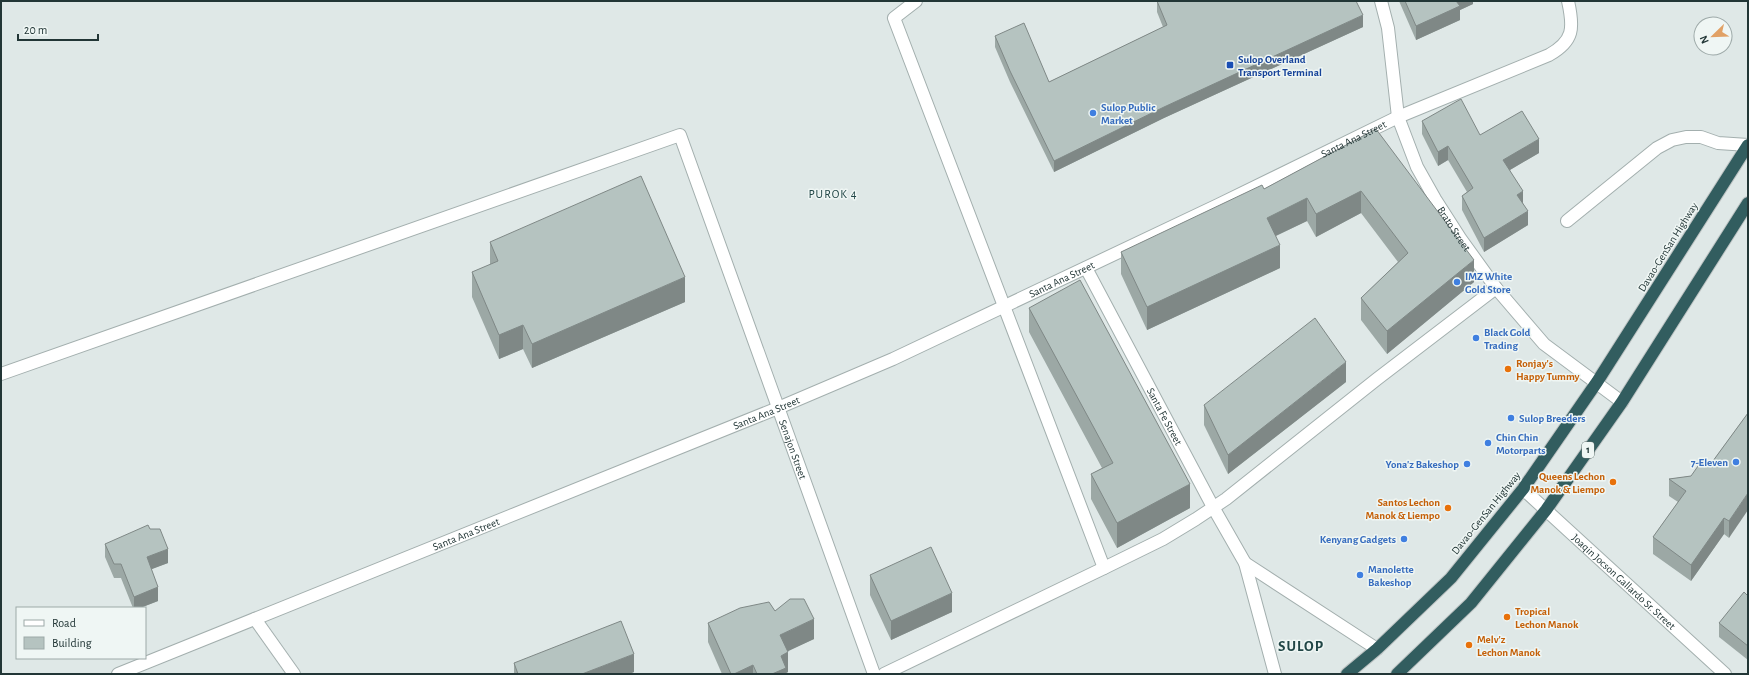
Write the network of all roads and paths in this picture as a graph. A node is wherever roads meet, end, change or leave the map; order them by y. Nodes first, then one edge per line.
1 (916, 1) edge
2 (1381, 1) edge
3 (1568, 1) edge
4 (1398, 117) junction
5 (1748, 145) edge
6 (1748, 203) edge
7 (1567, 221) dead end
8 (1086, 268) junction
9 (1496, 288) junction
10 (1005, 307) junction
11 (1, 374) edge
12 (1597, 382) junction
13 (1622, 402) junction
14 (778, 408) junction
15 (1523, 489) junction
16 (1213, 507) junction
17 (1546, 510) junction
18 (1245, 564) junction
19 (1104, 568) junction
20 (255, 619) junction
21 (1377, 649) junction
22 (118, 674) edge
23 (294, 674) edge
24 (874, 674) edge
25 (884, 674) edge
26 (1275, 674) edge
27 (1347, 674) edge
28 (1397, 674) edge
29 (1725, 674) edge

1 - 10 street
2 - 4 street, Brato Street
3 - 4 street, Santa Ana Street
4 - 8 street, Santa Ana Street
4 - 9 street, Brato Street
5 - 7 street
5 - 12 highway, Davao-GenSan Highway
6 - 13 highway, 1
8 - 10 street, Santa Ana Street
8 - 16 street, Santa Fe Street
9 - 12 street, Brato Street
9 - 16 street
10 - 14 street, Santa Ana Street
10 - 19 street
11 - 14 street, Senajon Street
12 - 13 street, Brato Street
12 - 15 highway, Davao-GenSan Highway
13 - 17 highway, 1
14 - 20 street, Santa Ana Street
14 - 24 street, Senajon Street
15 - 17 street, Joaqin Jocson Gallardo Sr. Street
15 - 21 highway, Davao-GenSan Highway
16 - 18 street, Santa Fe Street
16 - 19 street
17 - 28 highway, 1
17 - 29 street, Joaqin Jocson Gallardo Sr. Street
18 - 21 street, Santa Fe Street
18 - 26 street, Santa Fe Street
19 - 25 street
20 - 22 street, Santa Ana Street
20 - 23 street
21 - 27 highway, Davao-GenSan Highway

